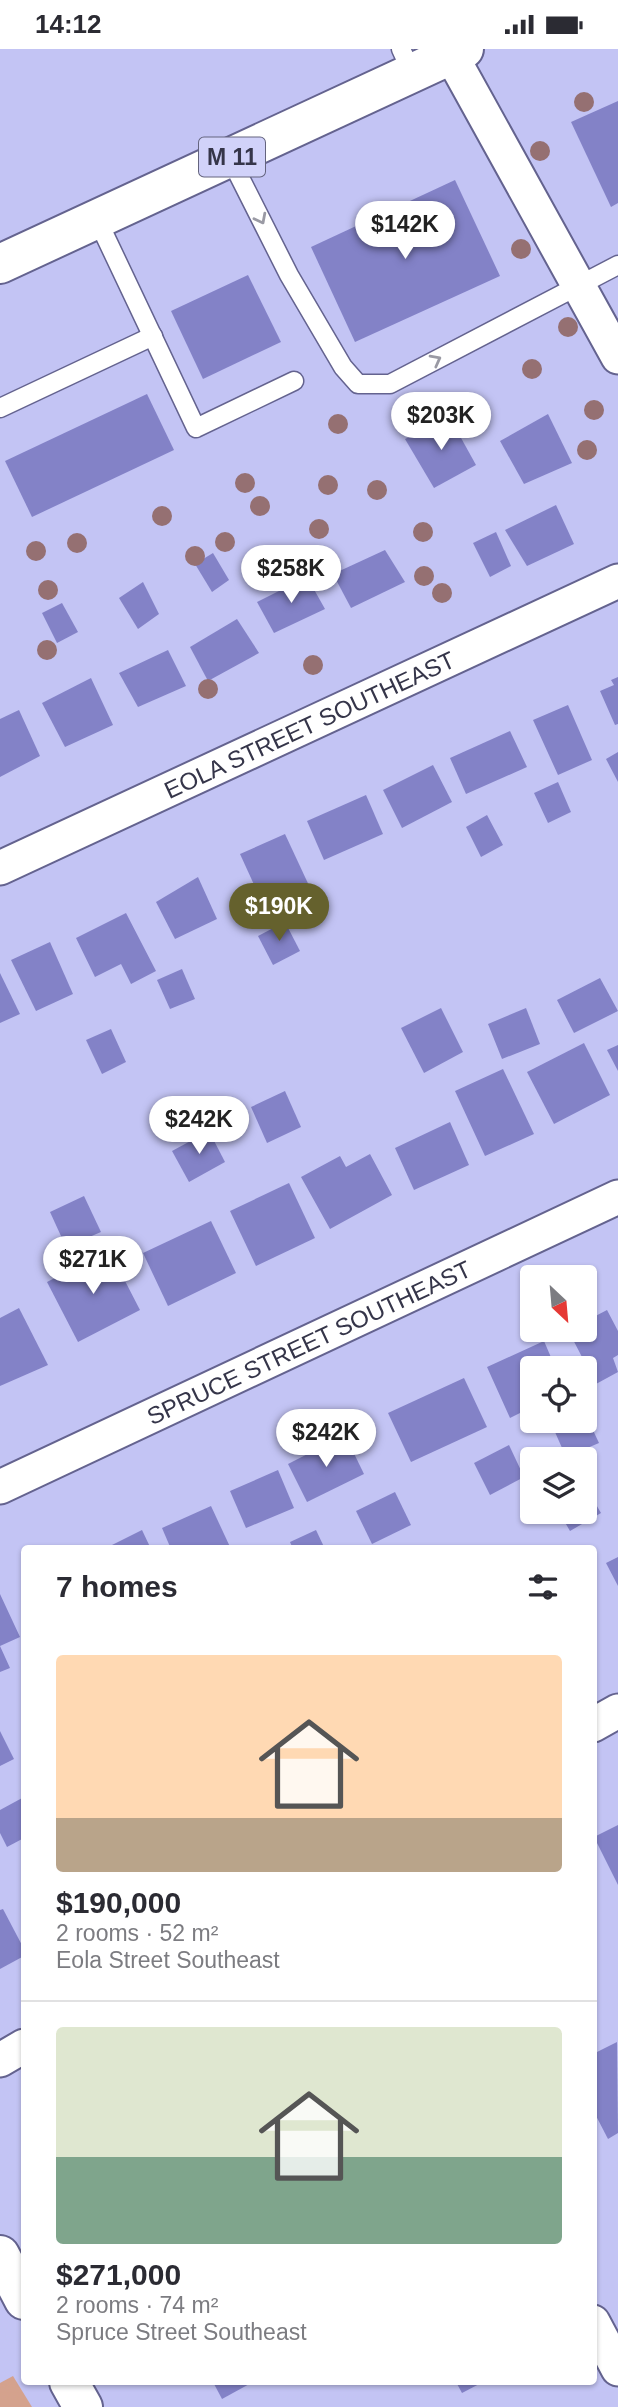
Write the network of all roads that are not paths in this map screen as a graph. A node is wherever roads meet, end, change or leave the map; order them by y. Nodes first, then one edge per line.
1 (458, 52) edge
2 (406, 61) edge
3 (230, 158) junction
4 (97, 219) junction
5 (0, 264) edge
6 (618, 265) edge
7 (579, 286) junction
8 (153, 336) junction
9 (618, 357) edge
10 (294, 381) dead end
11 (0, 408) edge
12 (618, 581) edge
13 (0, 868) edge
14 (618, 1197) edge
15 (0, 1487) edge
16 (618, 1711) edge
17 (597, 1723) edge
18 (21, 2048) edge
19 (0, 2060) edge
20 (0, 2255) edge
21 (21, 2294) edge
22 (597, 2330) edge
23 (618, 2369) edge
24 (71, 2385) edge
25 (83, 2407) edge

1 - 2 main road, M 11
1 - 7 street
2 - 3 main road, M 11
3 - 4 main road, M 11
3 -> 7 lane
4 - 5 main road, M 11
4 - 8 lane
6 - 7 lane
7 - 9 street
8 - 10 lane
8 - 11 lane
12 - 13 street, EOLA STREET SOUTHEAST
14 - 15 street, SPRUCE STREET SOUTHEAST
16 - 17 street
18 - 19 street
20 - 21 main road
22 - 23 street
24 - 25 main road

